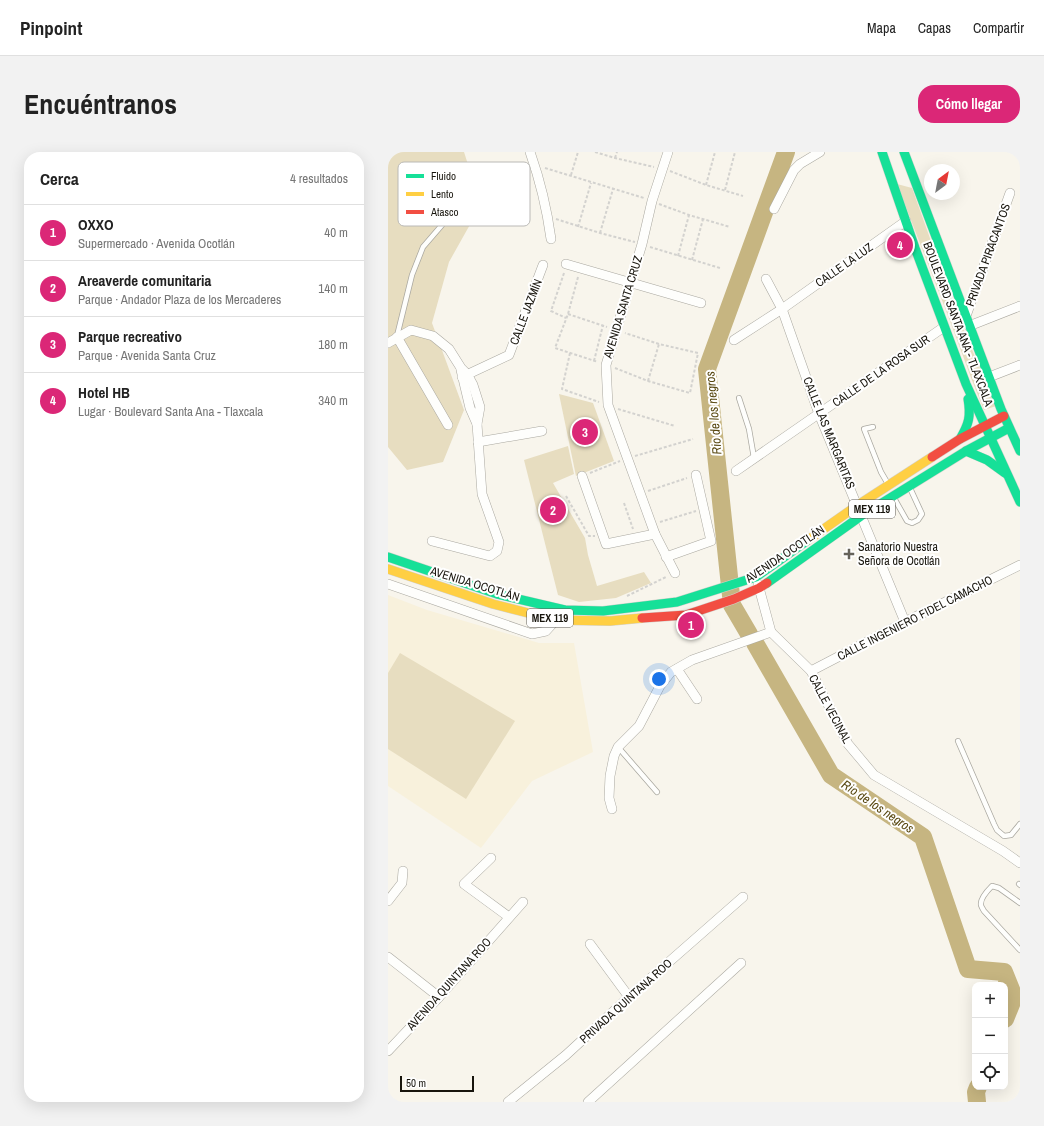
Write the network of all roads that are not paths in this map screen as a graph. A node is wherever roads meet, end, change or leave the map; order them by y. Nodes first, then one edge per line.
1 (530, 152) edge
2 (668, 152) edge
3 (820, 152) edge
4 (882, 152) edge
5 (887, 152) edge
6 (904, 152) edge
7 (911, 169) junction
8 (1010, 193) dead end
9 (774, 209) dead end
10 (906, 221) junction
11 (441, 226) edge
12 (551, 239) dead end
13 (566, 264) road end
14 (544, 265) dead end
15 (766, 279) dead end
16 (631, 282) junction
17 (701, 303) dead end
18 (1020, 306) edge
19 (782, 309) junction
20 (967, 321) junction
21 (944, 327) junction
22 (397, 337) junction
23 (734, 340) dead end
24 (388, 343) edge
25 (1020, 365) edge
26 (463, 373) junction
27 (988, 376) junction
28 (966, 384) junction
29 (740, 398) dead end
30 (478, 401) junction
31 (468, 404) junction
32 (820, 414) junction
33 (1004, 416) junction
34 (477, 424) junction
35 (448, 425) dead end
36 (986, 426) junction
37 (873, 427) dead end
38 (1009, 428) junction
39 (542, 431) dead end
40 (991, 437) junction
41 (960, 440) junction
42 (478, 442) junction
43 (1020, 450) edge
44 (966, 451) junction
45 (754, 459) junction
46 (736, 472) dead end
47 (1007, 475) junction
48 (582, 476) road end
49 (696, 476) road end
50 (888, 486) junction
51 (909, 486) junction
52 (893, 496) junction
53 (1020, 502) edge
54 (858, 505) junction
55 (861, 516) junction
56 (653, 529) junction
57 (432, 541) dead end
58 (388, 557) edge
59 (666, 557) junction
60 (1020, 566) edge
61 (388, 569) edge
62 (675, 573) road end
63 (756, 577) junction
64 (388, 584) edge
65 (759, 588) junction
66 (556, 620) junction
67 (905, 622) junction
68 (771, 632) junction
69 (677, 669) junction
70 (811, 672) junction
71 (697, 699) dead end
72 (958, 741) dead end
73 (618, 747) junction
74 (657, 792) dead end
75 (612, 809) dead end
76 (1020, 824) edge
77 (491, 858) dead end
78 (1020, 863) edge
79 (404, 870) dead end
80 (743, 897) dead end
81 (388, 901) edge
82 (523, 902) dead end
83 (1020, 903) edge
84 (509, 918) junction
85 (590, 944) dead end
86 (1020, 950) edge
87 (391, 959) edge
88 (741, 963) dead end
89 (439, 997) junction
90 (629, 997) junction
91 (388, 1051) edge
92 (508, 1102) edge
93 (588, 1102) edge

1 - 12 street
2 - 16 street, AVENIDA SANTA CRUZ
3 - 9 street
4 - 10 main road, BOULEVARD SANTA ANA - TLAXCALA
5 - 7 main road
6 - 7 main road, BOULEVARD SANTA ANA - TLAXCALA
7 - 20 main road, BOULEVARD SANTA ANA - TLAXCALA
8 - 20 street, PRIVADA PIRACANTOS
10 - 19 street, CALLE LA LUZ
10 - 21 main road, BOULEVARD SANTA ANA - TLAXCALA
11 - 22 lane
13 - 16 street
14 - 26 street, CALLE JAZMÍN
15 - 19 street, CALLE LAS MARGARITAS
16 - 17 street
16 - 56 street, AVENIDA SANTA CRUZ
18 - 20 street
19 - 23 street, CALLE LA LUZ
19 - 32 street, CALLE LAS MARGARITAS
20 - 27 main road, BOULEVARD SANTA ANA - TLAXCALA
21 - 28 main road, BOULEVARD SANTA ANA - TLAXCALA
21 - 32 street, CALLE DE LA ROSA SUR
22 - 24 street
22 - 26 street
22 - 35 street
25 - 27 street
26 - 30 street
26 - 31 street
27 - 33 main road, BOULEVARD SANTA ANA - TLAXCALA
28 - 36 main road, BOULEVARD SANTA ANA - TLAXCALA
28 - 41 main road
29 - 45 lane
30 - 31 street
30 - 34 street
31 - 34 street
32 - 45 street, CALLE DE LA ROSA SUR
32 - 54 street, CALLE LAS MARGARITAS
33 - 36 main road, AVENIDA OCOTLÁN / MEX 119
33 - 38 main road, BOULEVARD SANTA ANA - TLAXCALA
34 - 42 street
36 - 40 main road, BOULEVARD SANTA ANA - TLAXCALA
36 - 41 main road, AVENIDA OCOTLÁN / MEX 119
37 - 50 lane
38 - 40 main road, AVENIDA OCOTLÁN / MEX 119
38 - 43 main road, BOULEVARD SANTA ANA - TLAXCALA
39 - 42 street
40 - 44 main road, AVENIDA OCOTLÁN / MEX 119
40 - 47 main road, BOULEVARD SANTA ANA - TLAXCALA
41 - 50 main road, AVENIDA OCOTLÁN / MEX 119
42 - 57 street
44 - 47 main road
44 - 51 main road, AVENIDA OCOTLÁN / MEX 119
45 - 46 street, CALLE DE LA ROSA SUR
47 - 53 main road, BOULEVARD SANTA ANA - TLAXCALA
48 - 56 street
49 - 59 street
50 - 54 main road, AVENIDA OCOTLÁN / MEX 119
51 - 52 main road, AVENIDA OCOTLÁN / MEX 119
51 - 52 lane
52 - 55 main road, AVENIDA OCOTLÁN / MEX 119
54 - 55 street, CALLE LAS MARGARITAS
54 - 63 main road, AVENIDA OCOTLÁN / MEX 119
55 - 65 main road, AVENIDA OCOTLÁN / MEX 119
55 - 67 street, CALLE LAS MARGARITAS
56 - 59 street, AVENIDA SANTA CRUZ
58 - 63 main road, AVENIDA OCOTLÁN / MEX 119
59 - 62 street, AVENIDA SANTA CRUZ
60 - 67 street, CALLE INGENIERO FIDEL CAMACHO
61 - 66 main road, AVENIDA OCOTLÁN / MEX 119
63 - 65 street, CALLE VECINAL
64 - 66 street
65 - 66 main road, AVENIDA OCOTLÁN / MEX 119
65 - 68 street, CALLE VECINAL
67 - 70 street, CALLE INGENIERO FIDEL CAMACHO
68 - 69 street
68 - 70 street, CALLE VECINAL
69 - 71 street
69 - 73 street
70 - 78 street, CALLE VECINAL
72 - 76 lane
73 - 74 lane
73 - 75 street
77 - 84 street
79 - 81 street
80 - 90 street, PRIVADA QUINTANA ROO
82 - 84 street, AVENIDA QUINTANA ROO
83 - 86 lane
84 - 89 street, AVENIDA QUINTANA ROO
85 - 90 street
87 - 89 street
88 - 93 street
89 - 91 street, AVENIDA QUINTANA ROO
90 - 92 street, PRIVADA QUINTANA ROO

